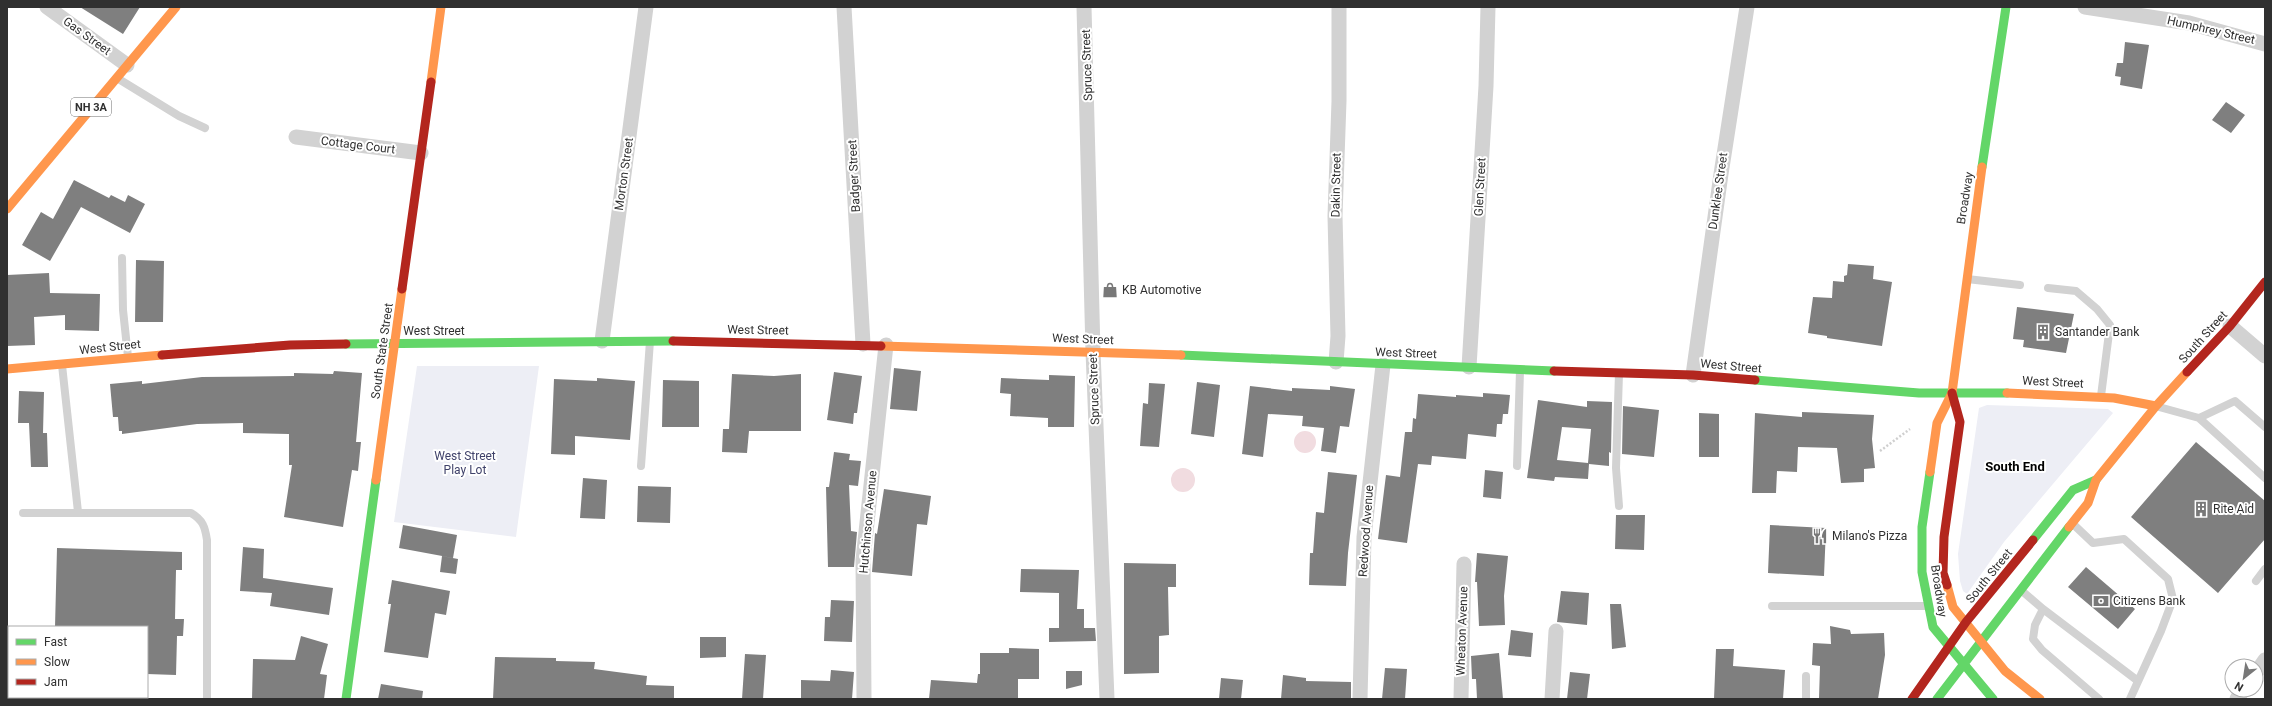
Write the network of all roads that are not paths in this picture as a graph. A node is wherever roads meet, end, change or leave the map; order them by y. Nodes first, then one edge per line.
1 (47, 7) edge
2 (176, 7) edge
3 (441, 7) edge
4 (646, 7) edge
5 (844, 7) edge
6 (1084, 7) edge
7 (1339, 7) edge
8 (1488, 7) edge
9 (1747, 7) edge
10 (2006, 7) edge
11 (2085, 7) edge
12 (2265, 44) edge
13 (127, 65) junction
14 (116, 78) junction
15 (205, 128) dead end
16 (296, 137) dead end
17 (421, 153) junction
18 (7, 208) edge
19 (122, 258) dead end
20 (1966, 279) junction
21 (2265, 282) edge
22 (2020, 285) dead end
23 (2048, 288) dead end
24 (2230, 326) junction
25 (650, 340) junction
26 (602, 341) junction
27 (396, 344) junction
28 (863, 344) junction
29 (886, 345) junction
30 (1093, 351) junction
31 (2265, 356) edge
32 (128, 357) junction
33 (1336, 362) junction
34 (62, 364) junction
35 (1383, 364) junction
36 (1469, 367) junction
37 (1520, 368) junction
38 (7, 369) edge
39 (1618, 372) junction
40 (1693, 375) junction
41 (1952, 393) junction
42 (2101, 397) junction
43 (2156, 406) junction
44 (2198, 418) junction
45 (2265, 427) edge
46 (641, 466) dead end
47 (1517, 466) dead end
48 (2265, 478) edge
49 (2096, 480) junction
50 (1619, 506) dead end
51 (78, 512) junction
52 (23, 513) dead end
53 (2072, 523) junction
54 (1464, 564) dead end
55 (2265, 570) edge
56 (2256, 581) dead end
57 (2021, 591) junction
58 (1772, 606) dead end
59 (1928, 606) junction
60 (2043, 609) junction
61 (1966, 622) junction
62 (1556, 631) dead end
63 (1982, 640) junction
64 (1949, 646) junction
65 (1965, 663) junction
66 (1806, 676) dead end
67 (2138, 681) junction
68 (207, 699) edge
69 (346, 699) edge
70 (864, 699) edge
71 (1107, 699) edge
72 (1360, 699) edge
73 (1461, 699) edge
74 (1552, 699) edge
75 (1806, 699) edge
76 (1912, 699) edge
77 (1938, 699) edge
78 (1993, 699) edge
79 (2040, 699) edge
80 (2099, 699) edge
81 (2130, 699) edge

1 - 13 street, Gas Street
2 - 13 street, NH 3A
3 - 17 street, South State Street
4 - 26 street, Morton Street
5 - 28 street, Badger Street
6 - 30 street, Spruce Street
7 - 33 street, Dakin Street
8 - 36 street, Glen Street
9 - 40 street, Dunklee Street
10 - 20 street, Broadway
11 - 12 street, Humphrey Street
13 - 14 street, NH 3A
14 - 15 lane
14 - 18 street, NH 3A
16 - 17 street, Cottage Court
17 - 27 street, South State Street
19 - 32 lane
20 - 22 lane
20 - 41 street, Broadway
21 - 24 street, South Street
23 - 42 lane
24 - 31 street
24 - 43 street, South Street
25 - 26 street, West Street
25 - 28 street, West Street
25 - 46 lane
26 - 27 street, West Street
27 - 32 street, West Street
27 - 69 street, South State Street
28 - 29 street, West Street
29 - 30 street, West Street
29 - 70 street, Hutchinson Avenue
30 - 33 street, West Street
30 - 71 street, Spruce Street
32 - 34 street, West Street
33 - 35 street, West Street
34 - 38 street, West Street
34 - 51 lane
35 - 36 street, West Street
35 - 72 street, Redwood Avenue
36 - 37 street, West Street
37 - 39 street, West Street
37 - 47 lane
39 - 40 street, West Street
39 - 50 lane
40 - 41 street, West Street
41 - 42 street, West Street
41 - 59 street, Broadway
41 - 61 street, Broadway
42 - 43 street, West Street
43 - 44 lane
43 - 49 street, South Street
44 - 45 lane
44 - 48 lane
49 - 53 street, South Street
49 - 61 street, South Street
51 - 52 lane
51 - 68 lane
53 - 57 street, South Street
53 - 67 lane
54 - 73 street, Wheaton Avenue
55 - 56 lane
57 - 60 lane
57 - 63 street, South Street
58 - 59 lane
59 - 64 street, Broadway
60 - 67 lane
60 - 80 lane
61 - 63 street, Broadway
61 - 64 street, South Street
62 - 74 street
63 - 65 street, South Street
63 - 79 street, Broadway
64 - 65 street, Broadway
64 - 76 street, South Street
65 - 77 street, South Street
65 - 78 street, Broadway
66 - 75 lane
67 - 81 lane

